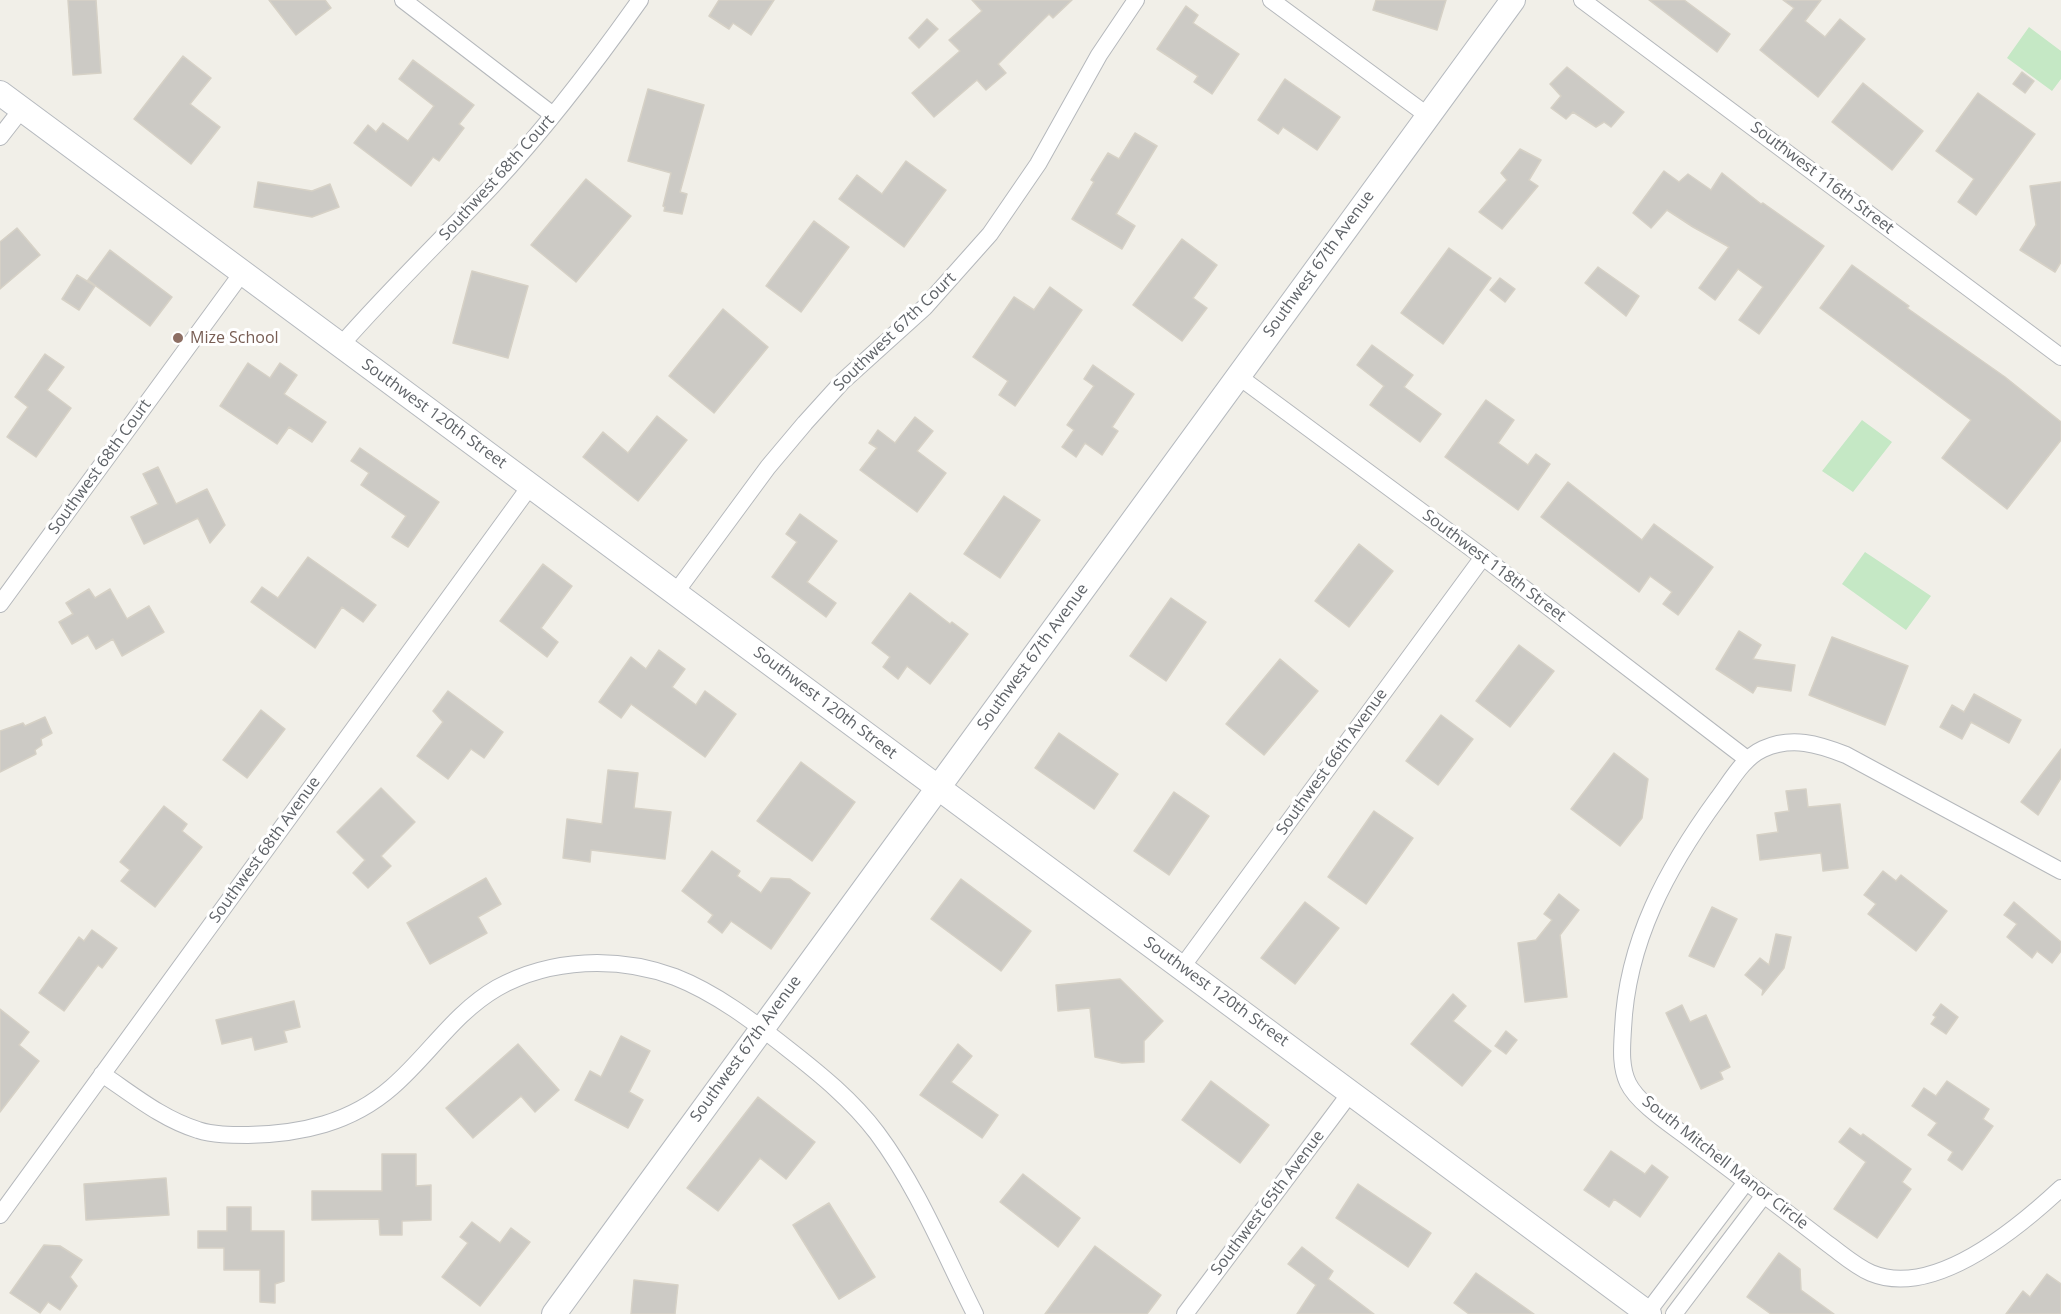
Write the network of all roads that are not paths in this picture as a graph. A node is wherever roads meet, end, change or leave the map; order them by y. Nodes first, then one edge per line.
1 (403, 0) edge
2 (639, 0) edge
3 (1136, 0) edge
4 (1271, 0) edge
5 (1512, 0) edge
6 (1582, 0) edge
7 (0, 93) edge
8 (21, 110) junction
9 (1427, 115) junction
10 (553, 116) junction
11 (0, 137) edge
12 (242, 273) junction
13 (341, 345) junction
14 (2061, 357) edge
15 (1238, 376) junction
16 (531, 485) junction
17 (1483, 556) junction
18 (676, 592) junction
19 (0, 604) edge
20 (1747, 759) junction
21 (938, 787) junction
22 (2061, 871) edge
23 (1182, 967) junction
24 (761, 1029) junction
25 (102, 1074) junction
26 (1351, 1092) junction
27 (1746, 1182) junction
28 (2061, 1188) edge
29 (1764, 1195) junction
30 (0, 1215) edge
31 (1648, 1313) edge
32 (554, 1314) edge
33 (975, 1314) edge
34 (1185, 1314) edge
35 (1674, 1314) edge

1 - 10 street
2 - 10 street, Southwest 68th Court
3 - 18 street, Southwest 67th Court
4 - 9 street
5 - 9 street, Southwest 67th Avenue
6 - 14 street, Southwest 116th Street
7 - 8 street, Southwest 120th Street
8 - 11 street
8 - 12 street, Southwest 120th Street
9 - 15 street, Southwest 67th Avenue
10 - 13 street, Southwest 68th Court
12 - 13 street, Southwest 120th Street
12 - 19 street, Southwest 68th Court
13 - 16 street, Southwest 120th Street
15 - 17 street, Southwest 118th Street
15 - 21 street, Southwest 67th Avenue
16 - 18 street, Southwest 120th Street
16 - 25 street, Southwest 68th Avenue
17 - 20 street, Southwest 118th Street
17 - 23 street, Southwest 66th Avenue
18 - 21 street, Southwest 120th Street
20 - 22 street, South Mitchell Manor Circle
20 - 27 street, South Mitchell Manor Circle
21 - 23 street, Southwest 120th Street
21 - 24 street, Southwest 67th Avenue
23 - 26 street, Southwest 120th Street
24 - 25 street
24 - 32 street, Southwest 67th Avenue
24 - 33 street
25 - 30 street, Southwest 68th Avenue
26 - 31 street, Southwest 120th Street
26 - 34 street, Southwest 65th Avenue
27 - 29 street, South Mitchell Manor Circle
27 - 31 street
28 - 29 street, South Mitchell Manor Circle
29 - 35 street

